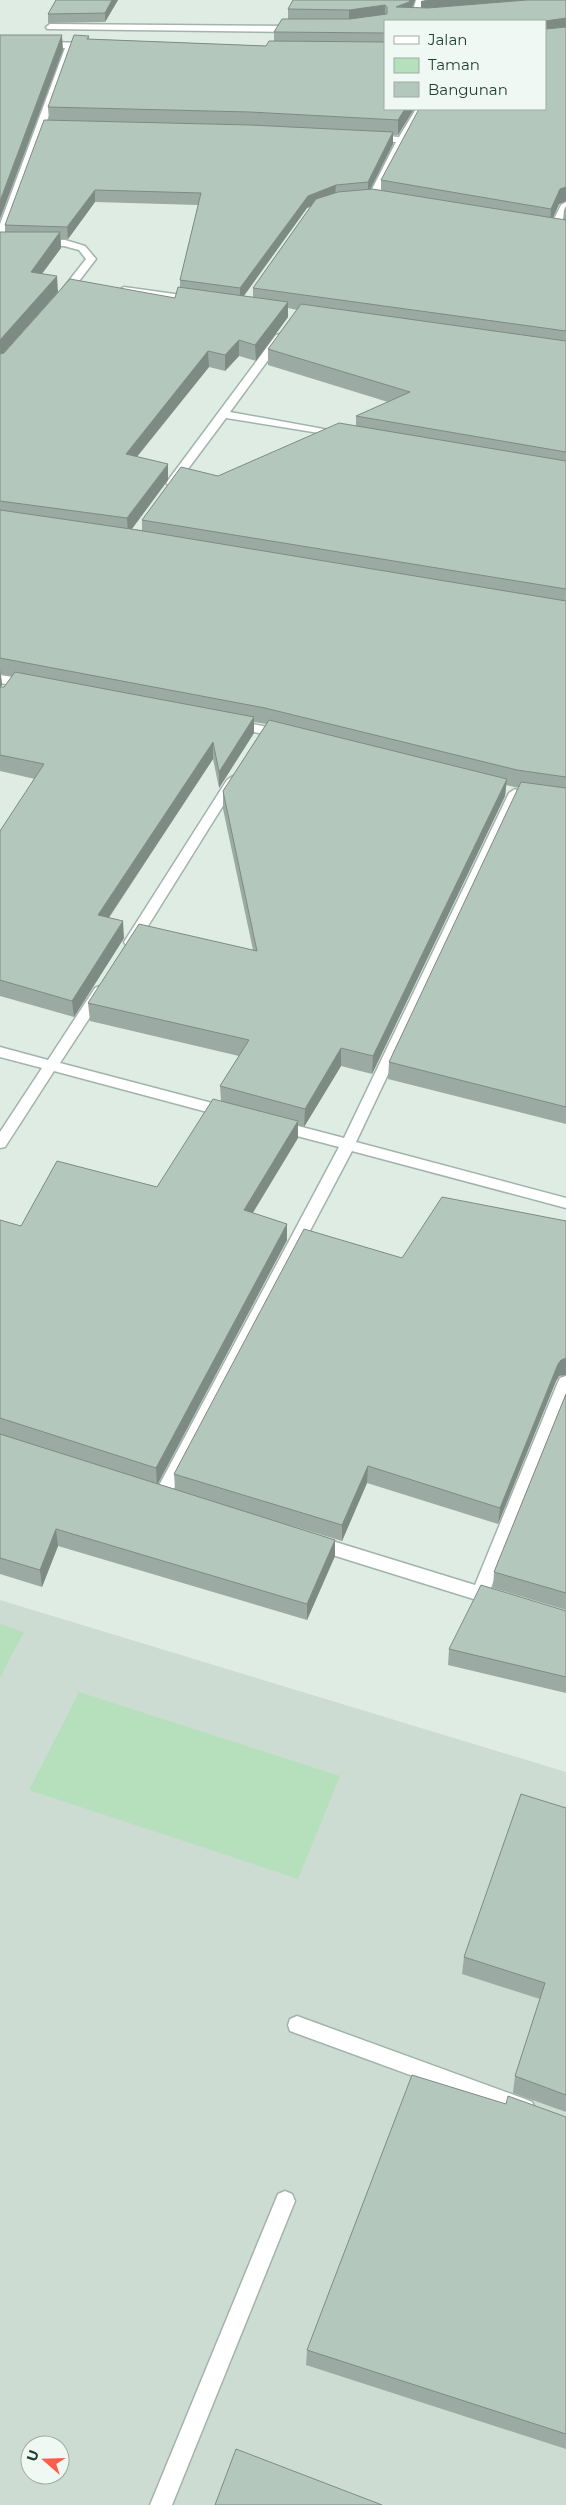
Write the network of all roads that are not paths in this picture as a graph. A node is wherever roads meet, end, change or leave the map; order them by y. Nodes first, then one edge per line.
1 (420, 0) edge
2 (410, 20) edge
3 (50, 27) edge
4 (309, 29) edge
5 (36, 45) edge
6 (71, 45) junction
7 (99, 46) edge
8 (419, 110) edge
9 (364, 138) edge
10 (402, 140) junction
11 (390, 202) edge
12 (566, 204) edge
13 (566, 230) edge
14 (0, 237) edge
15 (0, 242) edge
16 (112, 288) edge
17 (206, 301) edge
18 (55, 304) edge
19 (285, 331) edge
20 (222, 414) junction
21 (350, 436) edge
22 (166, 493) edge
23 (0, 679) edge
24 (14, 680) junction
25 (43, 686) edge
26 (5, 693) edge
27 (217, 720) edge
28 (265, 730) junction
29 (294, 737) edge
30 (254, 746) edge
31 (238, 772) edge
32 (515, 792) edge
33 (121, 957) edge
34 (105, 982) edge
35 (0, 1052) edge
36 (52, 1066) junction
37 (243, 1117) edge
38 (262, 1122) edge
39 (0, 1143) edge
40 (348, 1144) junction
41 (566, 1202) edge
42 (566, 1382) edge
43 (144, 1489) edge
44 (162, 1495) junction
45 (181, 1500) edge
46 (302, 1538) edge
47 (480, 1594) junction
48 (509, 1602) edge
49 (297, 2025) dead end
50 (538, 2113) edge
51 (285, 2201) dead end
52 (161, 2505) edge

1 - 2 street
3 - 4 street
5 - 6 street
6 - 7 street
6 - 14 street
8 - 10 street
9 - 10 street
10 - 11 street
12 - 13 street
15 - 18 street
16 - 17 street
19 - 20 street
20 - 21 street
20 - 22 street
23 - 24 street
24 - 25 street
24 - 26 street
27 - 28 street
28 - 29 street
28 - 30 street
31 - 33 street
32 - 40 street
34 - 36 street
35 - 36 street
36 - 37 street
36 - 39 street
38 - 40 street
40 - 41 street
40 - 44 street
42 - 47 street
43 - 44 street
44 - 45 street
46 - 47 street
47 - 48 street
49 - 50 street
51 - 52 street

